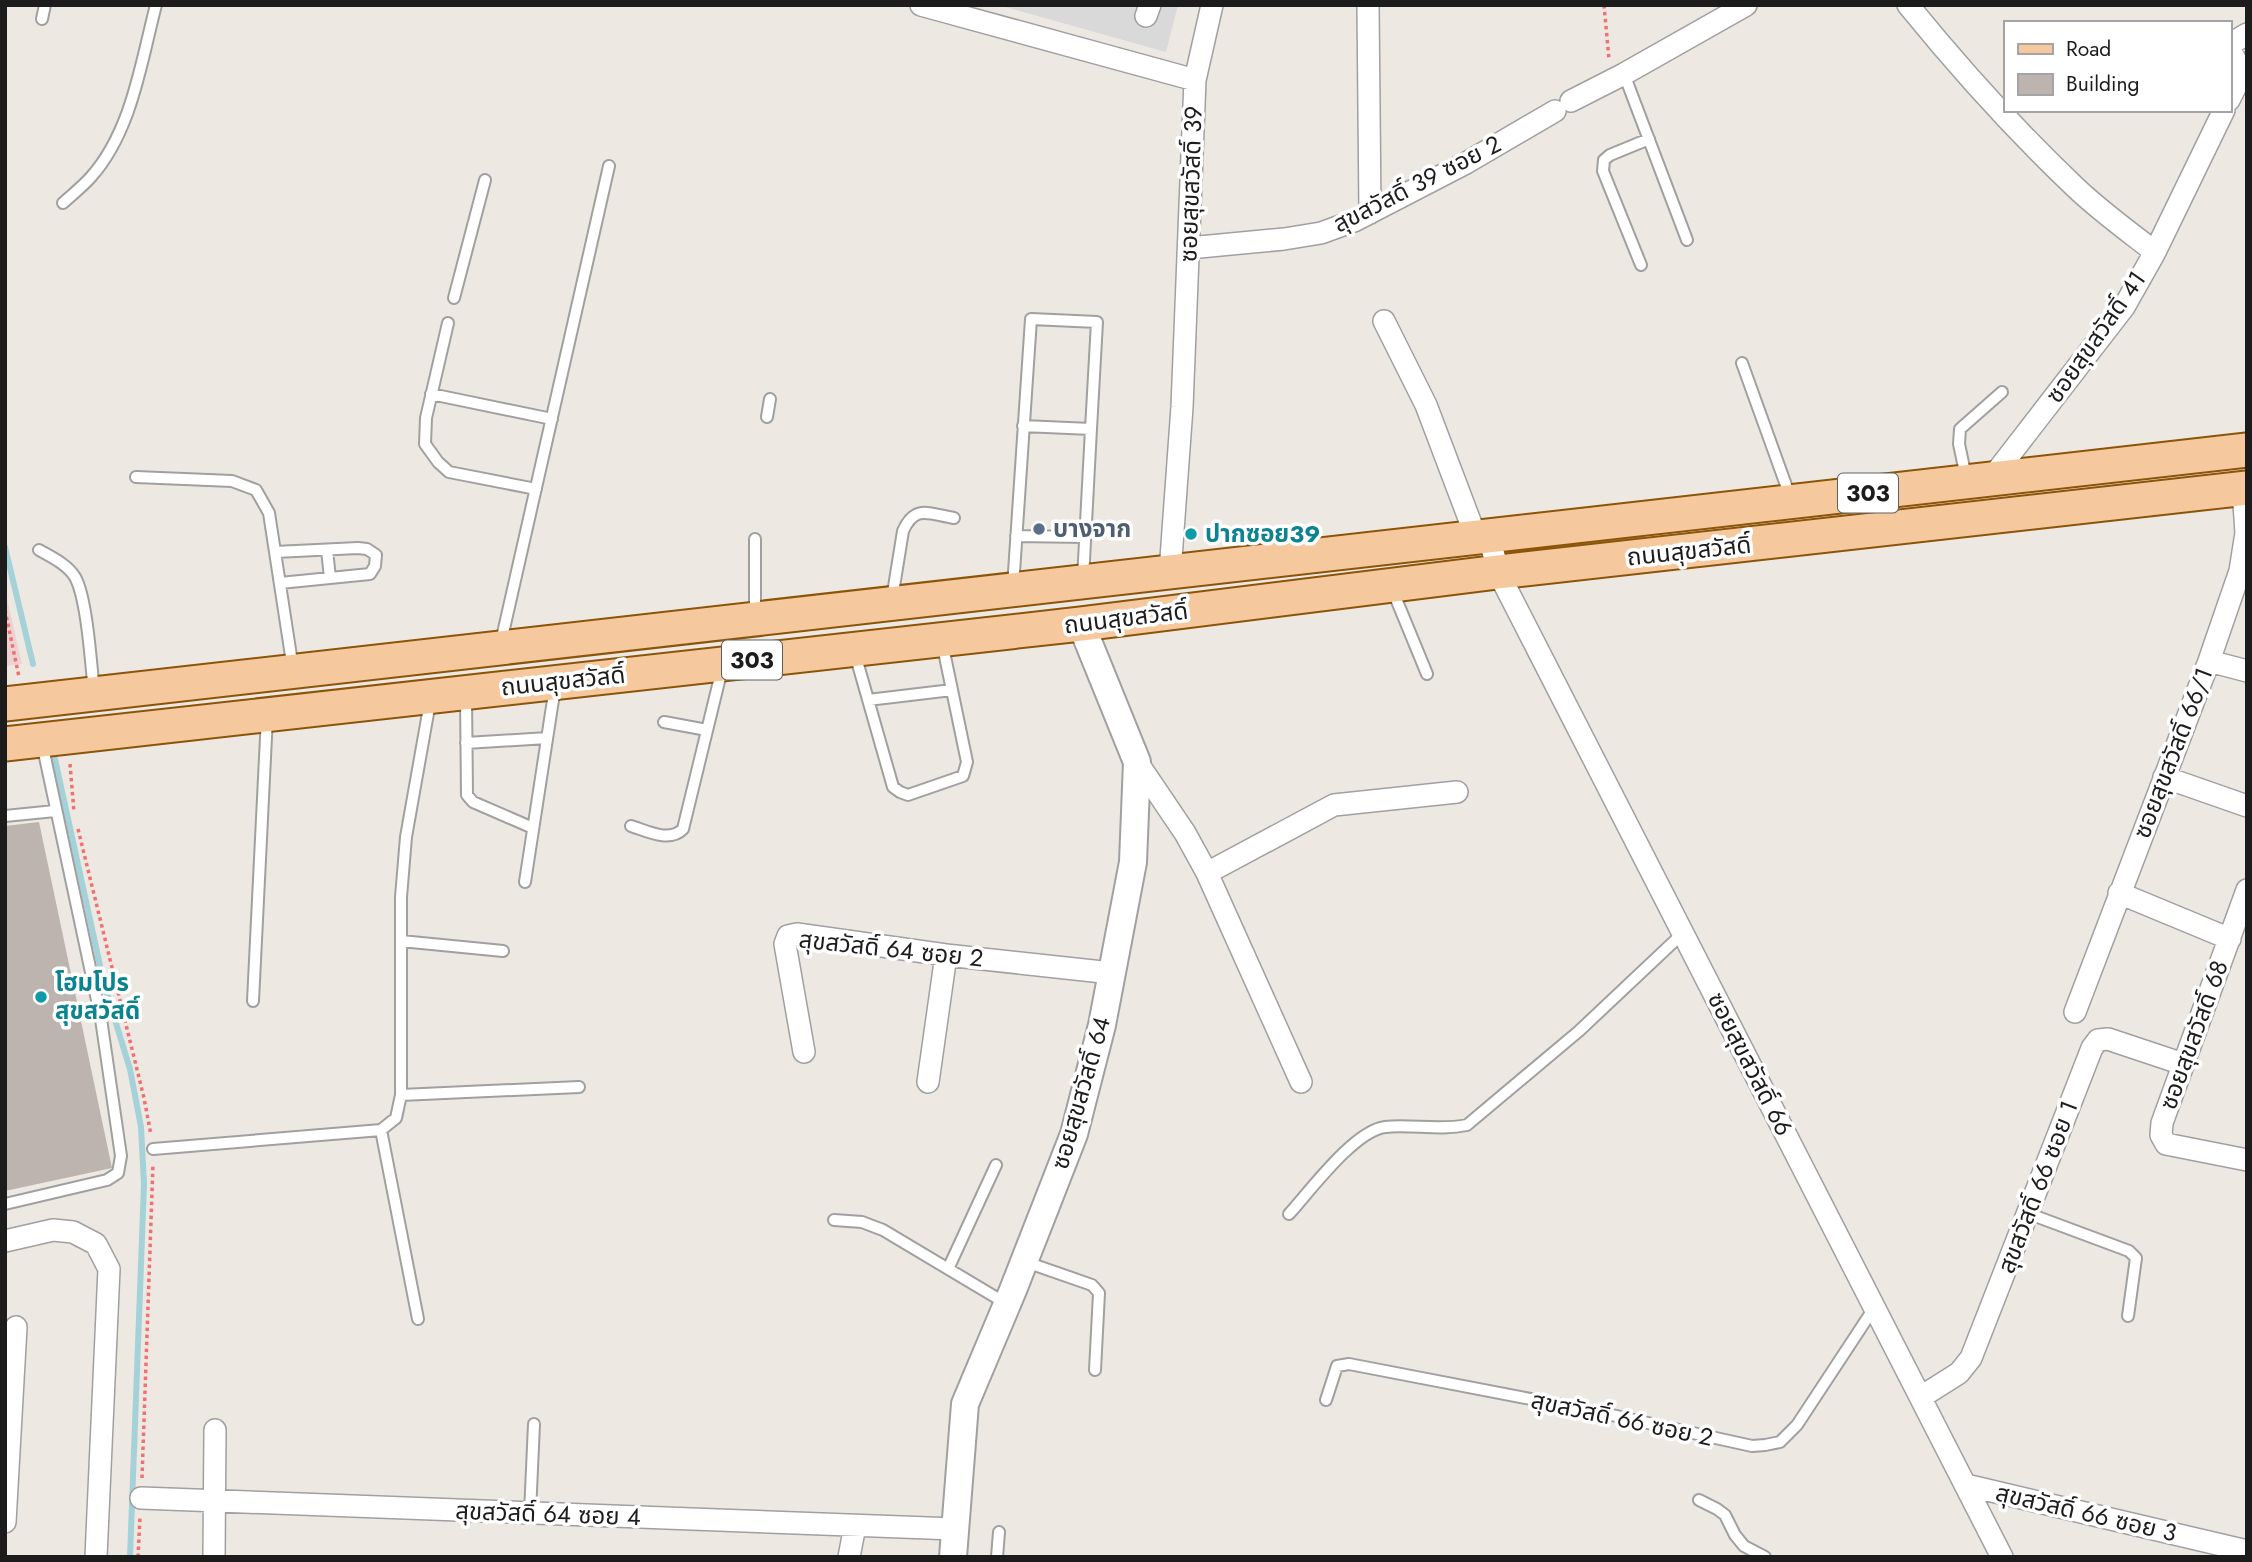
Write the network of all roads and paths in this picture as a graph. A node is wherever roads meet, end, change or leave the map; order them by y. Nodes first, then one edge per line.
1 (44, 5) edge
2 (156, 5) edge
3 (921, 5) edge
4 (1212, 5) edge
5 (1368, 5) edge
6 (1604, 5) edge
7 (1746, 5) edge
8 (1908, 5) edge
9 (42, 19) dead end
10 (2247, 34) edge
11 (2231, 45) edge
12 (2231, 50) edge
13 (1618, 78) junction
14 (2244, 78) edge
15 (1195, 80) junction
16 (2231, 97) edge
17 (2223, 112) edge
18 (1649, 139) junction
19 (610, 166) dead end
20 (485, 180) dead end
21 (64, 203) dead end
22 (1370, 213) junction
23 (1688, 240) dead end
24 (1189, 248) junction
25 (2155, 252) junction
26 (1641, 265) dead end
27 (454, 298) dead end
28 (1384, 321) dead end
29 (448, 323) dead end
30 (1742, 363) dead end
31 (2002, 392) dead end
32 (431, 394) junction
33 (770, 400) dead end
34 (767, 417) dead end
35 (552, 419) junction
36 (1023, 426) junction
37 (1091, 429) junction
38 (2247, 450) edge
39 (136, 477) dead end
40 (1979, 480) junction
41 (536, 489) junction
42 (2245, 489) edge
43 (1791, 501) junction
44 (954, 518) dead end
45 (1016, 536) junction
46 (1482, 536) junction
47 (1086, 537) junction
48 (755, 539) dead end
49 (327, 550) junction
50 (39, 551) dead end
51 (275, 552) junction
52 (1170, 572) junction
53 (1498, 572) junction
54 (330, 578) junction
55 (1083, 582) junction
56 (280, 583) junction
57 (1391, 585) junction
58 (1013, 590) junction
59 (891, 603) junction
60 (5, 610) edge
61 (755, 619) junction
62 (1081, 624) junction
63 (942, 639) junction
64 (500, 648) junction
65 (854, 649) junction
66 (2209, 661) junction
67 (723, 664) junction
68 (293, 671) junction
69 (2247, 671) edge
70 (1427, 674) dead end
71 (556, 682) junction
72 (952, 690) junction
73 (466, 692) junction
74 (95, 694) junction
75 (431, 696) junction
76 (868, 700) junction
77 (15, 703) edge
78 (268, 714) junction
79 (664, 722) dead end
80 (707, 730) junction
81 (547, 738) junction
82 (41, 740) junction
83 (466, 743) junction
84 (5, 744) edge
85 (1138, 762) junction
86 (2164, 777) junction
87 (1457, 792) dead end
88 (2247, 806) edge
89 (55, 811) junction
90 (5, 816) edge
91 (631, 826) dead end
92 (533, 828) junction
93 (1207, 873) junction
94 (524, 882) dead end
95 (2247, 890) edge
96 (2119, 893) junction
97 (2238, 927) edge
98 (1683, 933) junction
99 (401, 941) junction
100 (502, 951) dead end
101 (946, 955) junction
102 (1112, 973) junction
103 (253, 1002) dead end
104 (2076, 1012) dead end
105 (804, 1052) dead end
106 (2183, 1064) junction
107 (929, 1082) dead end
108 (1301, 1082) dead end
109 (579, 1087) dead end
110 (401, 1096) junction
111 (381, 1130) junction
112 (153, 1149) dead end
113 (2247, 1160) edge
114 (996, 1165) dead end
115 (5, 1204) edge
116 (2027, 1213) junction
117 (1289, 1214) dead end
118 (834, 1220) dead end
119 (5, 1241) edge
120 (1025, 1261) junction
121 (948, 1269) junction
122 (1007, 1304) junction
123 (1874, 1306) junction
124 (2128, 1316) dead end
125 (418, 1319) dead end
126 (16, 1327) dead end
127 (10, 1359) edge
128 (1095, 1370) dead end
129 (1921, 1397) junction
130 (1326, 1400) dead end
131 (534, 1424) dead end
132 (215, 1430) dead end
133 (1966, 1485) junction
134 (141, 1498) dead end
135 (1699, 1500) dead end
136 (214, 1501) junction
137 (530, 1513) junction
138 (5, 1522) edge
139 (855, 1526) junction
140 (955, 1530) junction
141 (999, 1532) dead end
142 (2247, 1551) edge
143 (96, 1557) edge
144 (214, 1557) edge
145 (849, 1557) edge
146 (953, 1557) edge
147 (997, 1557) edge
148 (1765, 1557) edge
149 (2002, 1557) edge

1 - 9 lane
2 - 21 lane
3 - 15 street, ซอยสุขสวัสดิ์ 39
4 - 15 street
5 - 22 street
6 - 13 path
7 - 13 street, สุขสวัสดิ์ 39 ซอย 2
8 - 25 street
10 - 11 street
12 - 14 street
13 - 18 lane
13 - 22 street, สุขสวัสดิ์ 39 ซอย 2
14 - 16 street
15 - 24 street, ซอยสุขสวัสดิ์ 39
17 - 25 street, ซอยสุขสวัสดิ์ 41
18 - 23 lane
18 - 26 lane
19 - 35 lane
20 - 27 lane
22 - 24 street, สุขสวัสดิ์ 39 ซอย 2
24 - 52 street, ซอยสุขสวัสดิ์ 39
25 - 40 street, ซอยสุขสวัสดิ์ 41
28 - 46 street, ซอยสุขสวัสดิ์ 66
29 - 32 lane
30 - 43 lane
31 - 40 lane
32 - 35 lane
32 - 41 lane
33 - 34 lane
35 - 41 lane
36 - 37 lane
36 - 37 lane
36 - 45 lane
37 - 47 lane
38 - 40 main road, ถนนสุขสวัสดิ์ / 303
39 - 51 lane
40 - 43 main road, ถนนสุขสวัสดิ์ / 303
41 - 64 lane
42 - 53 main road, ถนนสุขสวัสดิ์ / 303
42 - 66 street, ซอยสุขสวัสดิ์ 66/1
43 - 46 main road, ถนนสุขสวัสดิ์ / 303
44 - 59 lane
45 - 47 lane
45 - 58 lane
46 - 52 main road, ถนนสุขสวัสดิ์ / 303
46 - 53 street, ซอยสุขสวัสดิ์ 66
47 - 55 lane
48 - 61 lane
49 - 51 lane
49 - 54 lane
49 - 54 lane
50 - 74 lane
51 - 56 lane
52 - 55 main road, ถนนสุขสวัสดิ์ / 303
53 - 57 main road, ถนนสุขสวัสดิ์ / 303
53 - 98 street, ซอยสุขสวัสดิ์ 66
54 - 56 lane
55 - 58 main road, ถนนสุขสวัสดิ์ / 303
56 - 68 lane
57 - 62 main road, ถนนสุขสวัสดิ์ / 303
57 - 70 lane
58 - 59 main road, ถนนสุขสวัสดิ์ / 303
59 - 61 main road, ถนนสุขสวัสดิ์ / 303
60 - 77 path
61 - 64 main road, ถนนสุขสวัสดิ์ / 303
62 - 63 main road, ถนนสุขสวัสดิ์ / 303
62 - 85 street, ซอยสุขสวัสดิ์ 64
63 - 65 main road, ถนนสุขสวัสดิ์ / 303
63 - 72 lane
64 - 68 main road, ถนนสุขสวัสดิ์ / 303
65 - 67 main road, ถนนสุขสวัสดิ์ / 303
65 - 76 lane
66 - 69 street
66 - 86 street, ซอยสุขสวัสดิ์ 66/1
67 - 71 main road, ถนนสุขสวัสดิ์ / 303
67 - 80 lane
68 - 74 main road, ถนนสุขสวัสดิ์ / 303
71 - 73 main road, ถนนสุขสวัสดิ์ / 303
71 - 81 lane
72 - 76 lane
72 - 76 lane
73 - 75 main road, ถนนสุขสวัสดิ์ / 303
73 - 83 lane
74 - 77 main road, ถนนสุขสวัสดิ์ / 303
75 - 78 main road, ถนนสุขสวัสดิ์ / 303
75 - 99 lane
78 - 82 main road, ถนนสุขสวัสดิ์ / 303
78 - 103 lane
79 - 80 lane
80 - 91 lane
81 - 83 lane
81 - 92 lane
82 - 84 main road, ถนนสุขสวัสดิ์ / 303
82 - 89 lane
83 - 92 lane
85 - 93 street
85 - 102 street, ซอยสุขสวัสดิ์ 64
86 - 88 street
86 - 96 street, ซอยสุขสวัสดิ์ 66/1
87 - 93 street
89 - 90 lane
89 - 115 lane
92 - 94 lane
93 - 108 street
95 - 97 street, ซอยสุขสวัสดิ์ 68
96 - 97 street
96 - 104 street, ซอยสุขสวัสดิ์ 66/1
97 - 106 street, ซอยสุขสวัสดิ์ 68
98 - 117 lane
98 - 123 street, ซอยสุขสวัสดิ์ 66
99 - 100 lane
99 - 110 lane
101 - 102 street, สุขสวัสดิ์ 64 ซอย 2
101 - 105 street, สุขสวัสดิ์ 64 ซอย 2
101 - 107 street
102 - 120 street, ซอยสุขสวัสดิ์ 64
106 - 113 street, ซอยสุขสวัสดิ์ 68
106 - 116 street, สุขสวัสดิ์ 66 ซอย 1
109 - 110 lane
110 - 111 lane
111 - 112 lane
111 - 125 lane
114 - 121 lane
116 - 124 lane
116 - 129 street, สุขสวัสดิ์ 66 ซอย 1
118 - 121 lane
119 - 143 street
120 - 122 street, ซอยสุขสวัสดิ์ 64
120 - 128 lane
121 - 122 lane
122 - 140 street, ซอยสุขสวัสดิ์ 64
123 - 129 street, ซอยสุขสวัสดิ์ 66
123 - 130 lane, สุขสวัสดิ์ 66 ซอย 2
126 - 127 street
127 - 138 street
129 - 133 street, ซอยสุขสวัสดิ์ 66
131 - 137 lane
132 - 136 street
133 - 142 street, สุขสวัสดิ์ 66 ซอย 3
133 - 149 street, ซอยสุขสวัสดิ์ 66
134 - 136 street, สุขสวัสดิ์ 64 ซอย 4
135 - 148 lane
136 - 137 street, สุขสวัสดิ์ 64 ซอย 4
136 - 144 street
137 - 139 street, สุขสวัสดิ์ 64 ซอย 4
139 - 140 street, สุขสวัสดิ์ 64 ซอย 4
139 - 145 street
140 - 146 street, ซอยสุขสวัสดิ์ 64
141 - 147 lane

